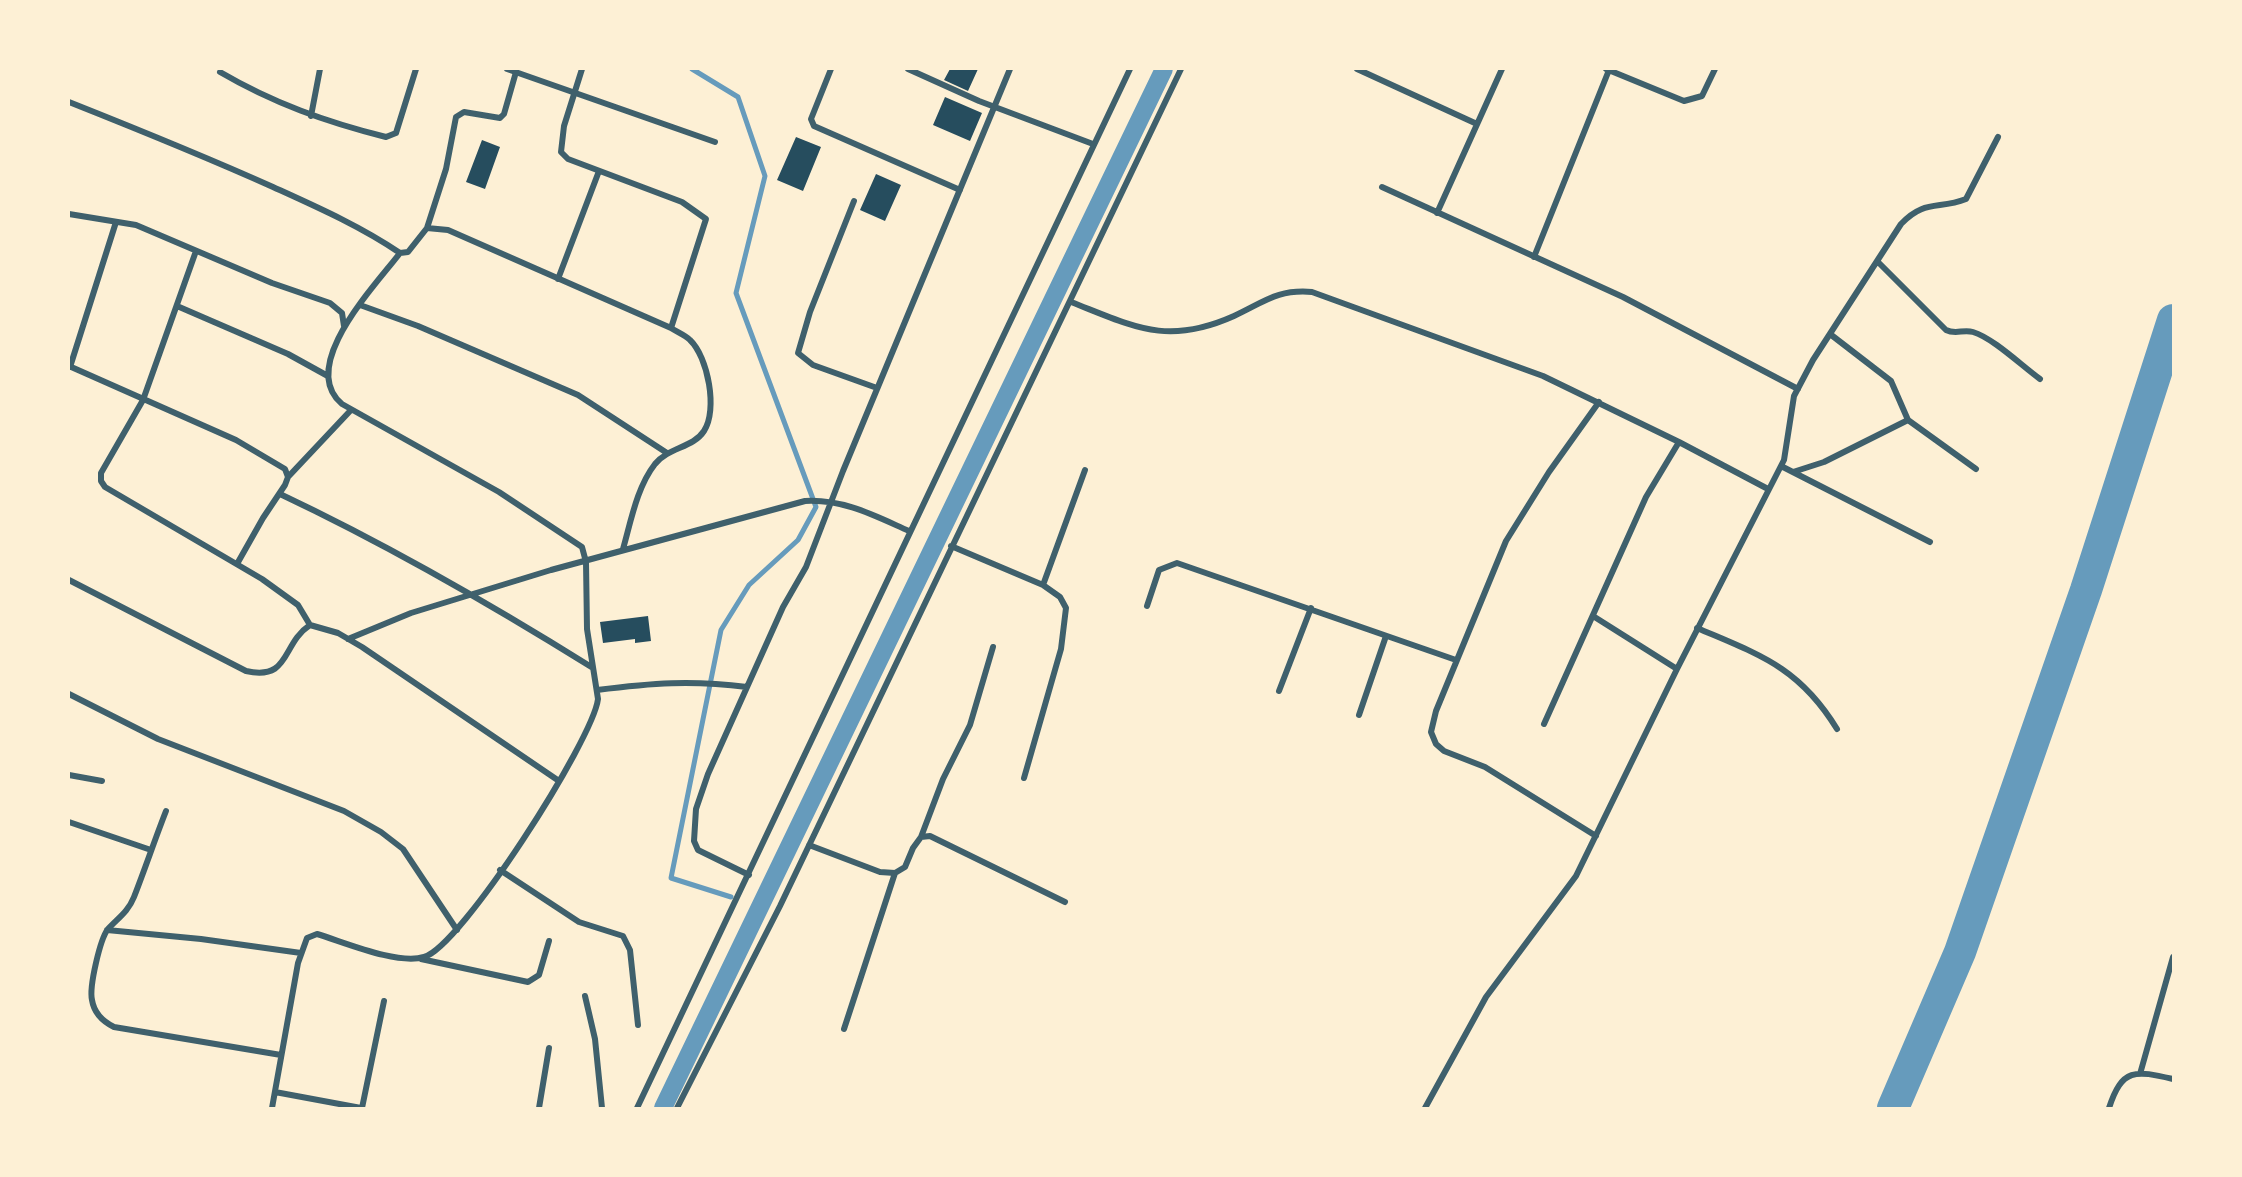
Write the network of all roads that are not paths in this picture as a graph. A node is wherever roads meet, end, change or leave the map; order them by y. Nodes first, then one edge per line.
1 (320, 69) edge
2 (416, 69) edge
3 (507, 69) edge
4 (582, 69) edge
5 (831, 69) edge
6 (908, 69) edge
7 (1010, 69) edge
8 (1130, 69) edge
9 (1181, 69) edge
10 (1357, 69) edge
11 (1502, 69) edge
12 (1715, 69) edge
13 (1607, 70) edge
14 (220, 72) dead end
15 (516, 72) junction
16 (575, 93) junction
17 (69, 102) edge
18 (993, 106) junction
19 (311, 116) junction
20 (1477, 124) junction
21 (1998, 137) dead end
22 (715, 142) dead end
23 (1093, 144) junction
24 (599, 171) junction
25 (1382, 187) dead end
26 (960, 190) junction
27 (854, 201) dead end
28 (1437, 213) junction
29 (69, 214) edge
30 (116, 222) junction
31 (427, 228) junction
32 (196, 251) junction
33 (400, 253) junction
34 (1534, 257) junction
35 (1877, 261) junction
36 (558, 279) junction
37 (1071, 302) junction
38 (360, 305) junction
39 (177, 306) junction
40 (344, 326) junction
41 (671, 328) junction
42 (1830, 334) junction
43 (70, 366) edge
44 (326, 375) junction
45 (2040, 379) dead end
46 (877, 388) junction
47 (1798, 389) junction
48 (143, 400) junction
49 (1599, 402) junction
50 (351, 410) junction
51 (1908, 420) junction
52 (1679, 442) junction
53 (667, 453) junction
54 (1781, 466) junction
55 (1085, 470) dead end
56 (1976, 470) dead end
57 (1793, 472) junction
58 (288, 477) junction
59 (1768, 489) junction
60 (280, 495) junction
61 (832, 500) junction
62 (909, 531) junction
63 (1930, 542) dead end
64 (951, 546) junction
65 (623, 549) junction
66 (586, 562) junction
67 (237, 564) junction
68 (69, 580) edge
69 (1043, 585) junction
70 (474, 595) junction
71 (1147, 606) dead end
72 (1311, 608) junction
73 (1593, 616) junction
74 (310, 625) junction
75 (1697, 628) junction
76 (1386, 636) junction
77 (348, 639) junction
78 (993, 647) dead end
79 (1456, 660) junction
80 (593, 668) junction
81 (1677, 669) junction
82 (747, 687) junction
83 (597, 690) junction
84 (1279, 691) dead end
85 (69, 694) edge
86 (1359, 715) dead end
87 (1544, 724) dead end
88 (1837, 729) dead end
89 (69, 775) edge
90 (1024, 777) dead end
91 (102, 781) dead end
92 (559, 781) junction
93 (165, 811) dead end
94 (69, 822) edge
95 (921, 837) junction
96 (1596, 837) junction
97 (809, 845) junction
98 (151, 850) junction
99 (501, 870) junction
100 (895, 873) junction
101 (749, 875) junction
102 (1065, 902) dead end
103 (107, 930) junction
104 (457, 930) junction
105 (549, 941) dead end
106 (301, 953) junction
107 (2173, 957) edge
108 (417, 959) junction
109 (585, 996) dead end
110 (384, 1001) dead end
111 (638, 1025) dead end
112 (844, 1029) dead end
113 (549, 1048) dead end
114 (281, 1055) junction
115 (2140, 1074) junction
116 (2173, 1079) edge
117 (275, 1092) junction
118 (272, 1108) edge
119 (361, 1108) edge
120 (539, 1108) edge
121 (602, 1108) edge
122 (637, 1108) edge
123 (677, 1108) edge
124 (1425, 1108) edge
125 (2109, 1108) edge

1 - 19 street
2 - 19 street
3 - 15 street
4 - 16 street
5 - 26 street
6 - 18 street
7 - 18 street
8 - 23 street
9 - 37 street
10 - 20 street
11 - 20 street
12 - 13 street
13 - 34 street
14 - 19 street
15 - 16 street
15 - 31 street
16 - 22 street
16 - 24 street
17 - 33 street
18 - 23 street
18 - 26 street
20 - 28 street
21 - 35 street
23 - 62 street
24 - 36 street
24 - 41 street
25 - 28 street
26 - 46 street
27 - 46 street
28 - 34 street
29 - 30 street
30 - 32 street
30 - 43 street
31 - 33 street
31 - 36 street
32 - 39 street
32 - 40 street
33 - 38 street
34 - 47 street
35 - 42 street
35 - 45 street
36 - 41 street
37 - 49 street
37 - 64 street
38 - 40 street
38 - 53 street
39 - 44 street
39 - 48 street
40 - 44 street
41 - 53 street
42 - 47 street
42 - 51 street
43 - 48 street
44 - 50 street
46 - 61 street
47 - 54 street
48 - 58 street
48 - 67 street
49 - 52 street
49 - 79 street
50 - 58 street
50 - 66 street
51 - 56 street
51 - 57 street
52 - 59 street
52 - 73 street
53 - 65 street
54 - 57 street
54 - 59 street
55 - 69 street
57 - 63 street
58 - 60 street
59 - 75 street
60 - 67 street
60 - 70 street
61 - 62 street
61 - 65 street
61 - 82 street
62 - 101 street
64 - 69 street
64 - 97 street
65 - 66 street
66 - 70 street
66 - 80 street
67 - 74 street
68 - 74 street
69 - 90 street
70 - 77 street
70 - 80 street
71 - 72 street
72 - 76 street
72 - 84 street
73 - 81 street
73 - 87 street
74 - 77 street
75 - 81 street
75 - 88 street
76 - 79 street
76 - 86 street
77 - 92 street
78 - 95 street
79 - 96 street
80 - 83 street
81 - 96 street
82 - 83 street
82 - 101 street
83 - 92 street
85 - 104 street
89 - 91 street
92 - 99 street
93 - 98 street
94 - 98 street
95 - 100 street
95 - 102 street
96 - 124 street
97 - 100 street
97 - 123 street
98 - 103 street
99 - 104 street
99 - 111 street
100 - 112 street
101 - 122 street
103 - 106 street
103 - 114 street
104 - 108 street
105 - 108 street
106 - 108 street
106 - 114 street
107 - 115 street
109 - 121 street
110 - 119 street
113 - 120 street
114 - 117 street
115 - 116 street
115 - 125 street
117 - 118 street
117 - 119 street

